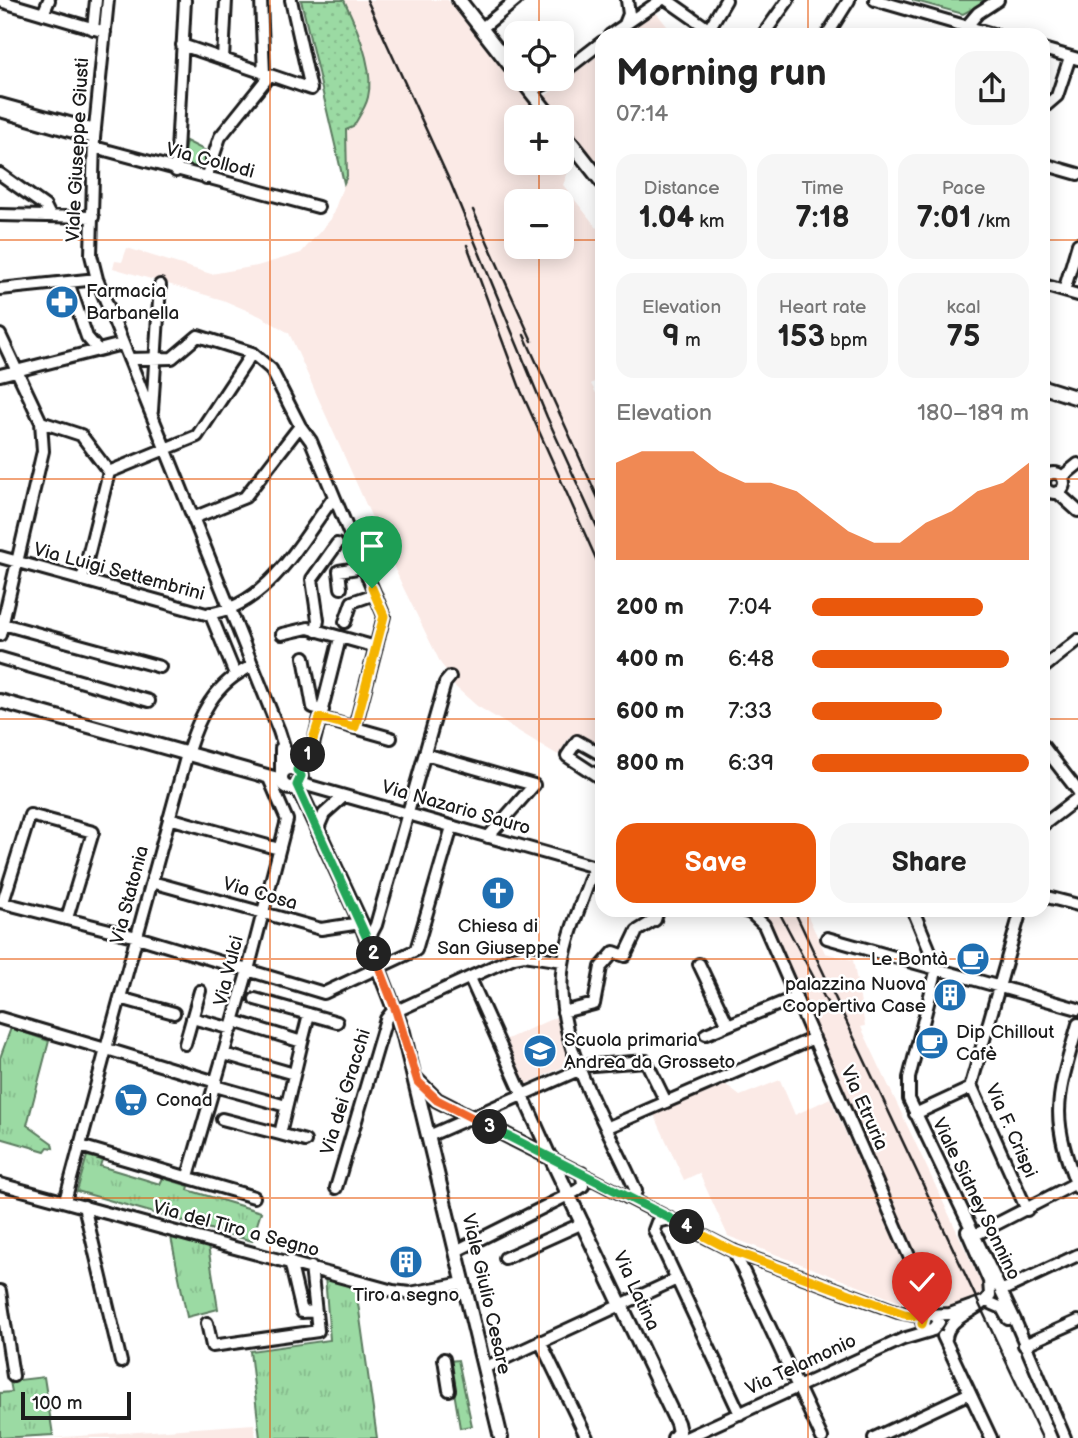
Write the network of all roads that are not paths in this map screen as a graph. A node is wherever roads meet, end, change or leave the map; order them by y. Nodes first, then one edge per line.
1 (49, 0) edge
2 (96, 0) edge
3 (108, 0) edge
4 (185, 0) edge
5 (226, 0) edge
6 (261, 0) edge
7 (291, 0) edge
8 (459, 0) edge
9 (516, 0) edge
10 (627, 0) edge
11 (661, 0) edge
12 (668, 0) edge
13 (726, 0) edge
14 (788, 0) edge
15 (849, 0) edge
16 (875, 0) edge
17 (998, 0) edge
18 (0, 1) edge
19 (643, 2) edge
20 (43, 13) junction
21 (625, 24) junction
22 (967, 26) junction
23 (482, 28) junction
24 (620, 28) edge
25 (707, 28) edge
26 (715, 28) edge
27 (768, 28) edge
28 (831, 28) edge
29 (973, 28) edge
30 (93, 29) junction
31 (105, 32) junction
32 (183, 45) junction
33 (595, 47) edge
34 (1050, 51) edge
35 (504, 57) edge
36 (1074, 58) edge
37 (223, 60) junction
38 (574, 63) edge
39 (267, 75) junction
40 (530, 91) edge
41 (1050, 102) edge
42 (0, 104) edge
43 (541, 105) edge
44 (0, 111) edge
45 (94, 138) junction
46 (574, 146) edge
47 (1050, 166) edge
48 (176, 171) junction
49 (595, 173) edge
50 (0, 174) edge
51 (1078, 174) edge
52 (206, 178) junction
53 (318, 207) dead end
54 (0, 215) edge
55 (50, 216) junction
56 (93, 217) junction
57 (1078, 244) edge
58 (97, 279) junction
59 (68, 282) junction
60 (160, 285) dead end
61 (1050, 287) edge
62 (0, 289) edge
63 (1064, 291) junction
64 (1078, 295) edge
65 (0, 335) edge
66 (122, 344) junction
67 (98, 350) junction
68 (252, 353) junction
69 (129, 359) junction
70 (155, 359) junction
71 (15, 372) junction
72 (0, 375) edge
73 (1050, 389) edge
74 (1078, 398) edge
75 (152, 417) junction
76 (41, 422) junction
77 (300, 426) junction
78 (165, 450) junction
79 (1078, 464) edge
80 (109, 472) junction
81 (1050, 473) edge
82 (1062, 477) junction
83 (1050, 492) edge
84 (334, 497) junction
85 (1078, 511) edge
86 (193, 518) junction
87 (337, 544) dead end
88 (0, 557) edge
89 (324, 561) junction
90 (17, 563) junction
91 (363, 567) junction
92 (339, 571) junction
93 (82, 580) junction
94 (341, 588) dead end
95 (375, 594) junction
96 (229, 610) junction
97 (210, 614) junction
98 (345, 622) dead end
99 (1, 630) edge
100 (316, 631) junction
101 (282, 634) dead end
102 (340, 638) junction
103 (1078, 640) edge
104 (376, 647) junction
105 (304, 657) dead end
106 (0, 658) edge
107 (1050, 662) edge
108 (252, 666) junction
109 (160, 667) dead end
110 (235, 674) junction
111 (450, 677) dead end
112 (0, 701) edge
113 (149, 701) dead end
114 (322, 714) junction
115 (355, 727) junction
116 (279, 731) junction
117 (391, 738) dead end
118 (312, 749) junction
119 (595, 751) edge
120 (187, 754) junction
121 (425, 754) junction
122 (1050, 755) edge
123 (595, 774) edge
124 (287, 778) junction
125 (1078, 792) edge
126 (344, 796) junction
127 (1078, 797) edge
128 (408, 814) junction
129 (169, 818) junction
130 (1050, 819) edge
131 (452, 827) junction
132 (318, 828) junction
133 (488, 837) junction
134 (279, 849) junction
135 (595, 867) edge
136 (595, 876) edge
137 (152, 882) junction
138 (1050, 898) edge
139 (1, 902) edge
140 (1078, 905) edge
141 (261, 913) junction
142 (656, 917) edge
143 (756, 917) edge
144 (916, 917) edge
145 (1018, 917) edge
146 (68, 918) junction
147 (361, 923) junction
148 (137, 937) junction
149 (827, 938) dead end
150 (368, 940) junction
151 (563, 961) junction
152 (699, 964) dead end
153 (379, 967) junction
154 (937, 968) junction
155 (248, 970) junction
156 (470, 978) junction
157 (999, 985) junction
158 (200, 990) dead end
159 (796, 997) junction
160 (120, 998) junction
161 (256, 999) dead end
162 (1078, 1009) edge
163 (396, 1011) junction
164 (563, 1012) junction
165 (174, 1013) dead end
166 (309, 1014) junction
167 (0, 1018) edge
168 (192, 1018) junction
169 (337, 1022) dead end
170 (1078, 1024) edge
171 (233, 1025) junction
172 (728, 1026) junction
173 (706, 1034) dead end
174 (814, 1038) junction
175 (302, 1042) junction
176 (185, 1044) dead end
177 (106, 1049) junction
178 (225, 1054) junction
179 (580, 1067) junction
180 (294, 1074) junction
181 (413, 1074) junction
182 (215, 1084) junction
183 (971, 1088) junction
184 (524, 1094) junction
185 (437, 1100) junction
186 (666, 1102) junction
187 (286, 1105) junction
188 (915, 1114) junction
189 (472, 1118) junction
190 (222, 1119) dead end
191 (606, 1128) junction
192 (280, 1134) junction
193 (431, 1135) junction
194 (305, 1140) dead end
195 (80, 1146) junction
196 (434, 1158) junction
197 (551, 1158) junction
198 (582, 1173) junction
199 (188, 1177) junction
200 (0, 1184) edge
201 (1077, 1184) edge
202 (335, 1188) dead end
203 (570, 1195) junction
204 (254, 1197) dead end
205 (627, 1197) junction
206 (65, 1201) junction
207 (84, 1206) junction
208 (1027, 1210) junction
209 (962, 1214) junction
210 (670, 1219) junction
211 (583, 1223) junction
212 (975, 1235) junction
213 (456, 1251) junction
214 (733, 1251) junction
215 (1078, 1255) edge
216 (505, 1258) dead end
217 (290, 1261) junction
218 (311, 1267) junction
219 (677, 1279) junction
220 (463, 1283) junction
221 (1005, 1289) dead end
222 (0, 1291) edge
223 (986, 1301) junction
224 (620, 1304) junction
225 (316, 1311) junction
226 (927, 1317) junction
227 (1078, 1321) edge
228 (208, 1323) dead end
229 (933, 1330) junction
230 (903, 1339) junction
231 (946, 1339) junction
232 (540, 1341) junction
233 (1022, 1342) junction
234 (444, 1359) dead end
235 (121, 1362) dead end
236 (484, 1368) junction
237 (13, 1376) dead end
238 (798, 1387) junction
239 (449, 1390) dead end
240 (970, 1394) junction
241 (740, 1415) junction
242 (677, 1423) junction
243 (693, 1437) edge
244 (501, 1438) edge
245 (587, 1438) edge
246 (674, 1438) edge
247 (822, 1438) edge
248 (874, 1438) edge
249 (990, 1438) edge
250 (1067, 1438) edge

1 - 20 street
2 - 30 street
3 - 31 street, Viale Giuseppe Giusti
4 - 32 street
5 - 37 street
6 - 39 street
7 - 39 street
8 - 23 main road
9 - 23 street
10 - 19 street
10 - 21 street
11 - 21 street
12 - 25 street
13 - 26 street
14 - 27 street
15 - 28 street
16 - 22 street
17 - 22 street
18 - 20 street
19 - 21 street
20 - 30 street
21 - 24 street
22 - 29 street
23 - 35 main road
30 - 31 street
31 - 45 street, Viale Giuseppe Giusti
32 - 37 street
32 - 48 street
33 - 38 street
34 - 36 street
36 - 41 street
37 - 39 street
39 - 52 street
40 - 43 main road
42 - 45 street
44 - 45 street
45 - 48 street, Via Collodi
45 - 56 street, Viale Giuseppe Giusti
46 - 49 main road
47 - 51 street
48 - 52 street, Via Collodi
50 - 55 street
52 - 53 street, Via Collodi
54 - 55 street
55 - 56 street
56 - 58 street, Viale Giuseppe Giusti
57 - 63 street
58 - 59 street
58 - 66 street, Viale Giuseppe Giusti
59 - 62 street
59 - 67 street
60 - 70 street, Viale Giuseppe Giusti
61 - 63 street
63 - 64 street
65 - 71 street
66 - 67 street
66 - 69 street, Viale Giuseppe Giusti
67 - 71 street
68 - 70 street
68 - 77 street
68 - 78 street
69 - 70 street
69 - 75 street, Viale Giuseppe Giusti
70 - 75 street, Viale Giuseppe Giusti
71 - 72 street
71 - 76 street
73 - 74 main road
75 - 78 street, Viale Giuseppe Giusti
76 - 80 street
76 - 90 street
77 - 84 street
77 - 86 street
78 - 80 street
78 - 86 street, Viale Giuseppe Giusti
79 - 82 street
80 - 93 street
81 - 82 street
82 - 83 street
83 - 85 street
84 - 91 street
84 - 96 street, Via Luigi Settembrini
86 - 96 street, Viale Giuseppe Giusti
87 - 89 street
88 - 90 street, Via Luigi Settembrini
89 - 92 street
89 - 100 street
90 - 93 street, Via Luigi Settembrini
90 - 99 street
91 - 92 street
91 - 95 street
92 - 94 street
93 - 97 street, Via Luigi Settembrini
95 - 98 street
95 - 104 street
96 - 97 street, Via Luigi Settembrini
96 - 108 street, Viale Giuseppe Giusti
97 - 110 street
99 - 109 street
100 - 101 street
100 - 102 street
102 - 104 street
102 - 114 street
103 - 107 street
104 - 115 street
105 - 114 street
106 - 113 street
108 - 110 street, Via Statonia
108 - 116 street, Viale Giuseppe Giusti
110 - 120 street, Via Statonia
111 - 121 street
112 - 120 main road, Via Nazario Sauro
114 - 115 street
114 - 118 street
115 - 117 street
116 - 118 street
116 - 124 street, Viale Giuseppe Giusti
118 - 124 street
119 - 123 street
120 - 124 main road, Via Nazario Sauro
120 - 129 street, Via Statonia
121 - 128 street
121 - 133 street
122 - 125 street
124 - 126 street, Via Nazario Sauro
124 - 132 main road, Viale Giulio Cesare
124 - 134 street, Via Vulci
126 - 128 street, Via Nazario Sauro
126 - 132 street
127 - 130 street
128 - 131 street, Via Nazario Sauro
128 - 150 street
129 - 134 street
129 - 137 street, Via Statonia
131 - 133 street, Via Nazario Sauro
131 - 153 street
132 - 147 main road, Viale Giulio Cesare
133 - 135 street, Via Nazario Sauro
134 - 141 street, Via Vulci
136 - 151 street
137 - 141 street, Via Cosa
137 - 148 street, Via Statonia
138 - 140 street
139 - 146 street
139 - 146 street
141 - 147 street, Via Cosa
141 - 155 street, Via Vulci
142 - 164 street
143 - 159 street, Via Etruria
144 - 154 street
145 - 157 street, Via F. Crispi
146 - 148 street
147 - 150 main road, Viale Giulio Cesare
148 - 155 street
148 - 160 street, Via Statonia
149 - 154 street
150 - 153 main road, Viale Giulio Cesare
151 - 156 street
151 - 164 street
152 - 172 street
153 - 155 street
153 - 163 main road, Viale Giulio Cesare
154 - 157 street
154 - 188 street, Viale Sidney Sonnino
155 - 171 street, Via Vulci
156 - 163 street
156 - 184 street
157 - 162 street
157 - 183 street, Via F. Crispi
158 - 168 street
159 - 172 street
159 - 174 street, Via Etruria
160 - 165 street
160 - 177 street, Via Statonia
161 - 166 street
163 - 181 main road, Viale Giulio Cesare
163 - 202 street, Via dei Gracchi
164 - 179 street
166 - 169 street
166 - 175 street
167 - 177 street
168 - 171 street
168 - 176 street
170 - 201 street
171 - 175 street
171 - 178 street, Via Vulci
172 - 173 street
174 - 186 street
174 - 226 street, Via Etruria
175 - 180 street
177 - 182 street
177 - 195 street, Via Statonia
178 - 180 street
178 - 182 street, Via Vulci
179 - 184 street
179 - 186 street
179 - 191 street
180 - 187 street
181 - 185 main road
181 - 196 main road, Viale Giulio Cesare
182 - 187 street
182 - 199 street, Via Vulci
183 - 188 street
183 - 208 street, Via F. Crispi
184 - 189 street
184 - 197 street
185 - 189 main road
185 - 193 main road, Viale Giulio Cesare
186 - 191 street
187 - 192 street
188 - 209 street, Viale Sidney Sonnino
189 - 193 street
189 - 197 main road
190 - 192 street
191 - 205 street
192 - 194 street
193 - 196 main road, Viale Giulio Cesare
195 - 199 street
195 - 206 street, Via Statonia
196 - 213 main road, Viale Giulio Cesare
197 - 198 street
197 - 203 main road, Via Latina
198 - 203 street
198 - 205 street
199 - 204 street
200 - 206 street, Via del Tiro a Segno
201 - 208 street
203 - 211 main road, Via Latina
203 - 213 street
205 - 210 street
206 - 207 street, Via del Tiro a Segno
207 - 217 street, Via del Tiro a Segno
207 - 235 street
208 - 212 street
209 - 212 street, Viale Sidney Sonnino
209 - 223 street
210 - 214 street
210 - 219 street
211 - 216 street
211 - 224 main road, Via Latina
212 - 233 street, Viale Sidney Sonnino
213 - 220 main road, Viale Giulio Cesare
214 - 226 street
214 - 238 street
215 - 221 street
217 - 218 street, Via del Tiro a Segno
217 - 225 street
218 - 220 street, Via del Tiro a Segno
218 - 225 street
219 - 224 street
219 - 241 street
220 - 236 main road, Viale Giulio Cesare
222 - 237 street
223 - 226 street
223 - 231 street
223 - 233 street
224 - 232 street
224 - 242 main road, Via Latina
225 - 228 street
226 - 229 street
226 - 230 street, Via Telamonio
227 - 233 street
229 - 230 street, Via Telamonio
229 - 231 street
230 - 238 street, Via Telamonio
231 - 240 street
232 - 236 street
232 - 245 street
233 - 250 street, Viale Sidney Sonnino
234 - 239 street
236 - 244 main road, Viale Giulio Cesare
238 - 241 street, Via Telamonio
238 - 247 street
240 - 248 street
240 - 249 street
241 - 243 street, Via Telamonio
242 - 243 street, Via Latina
242 - 246 main road

